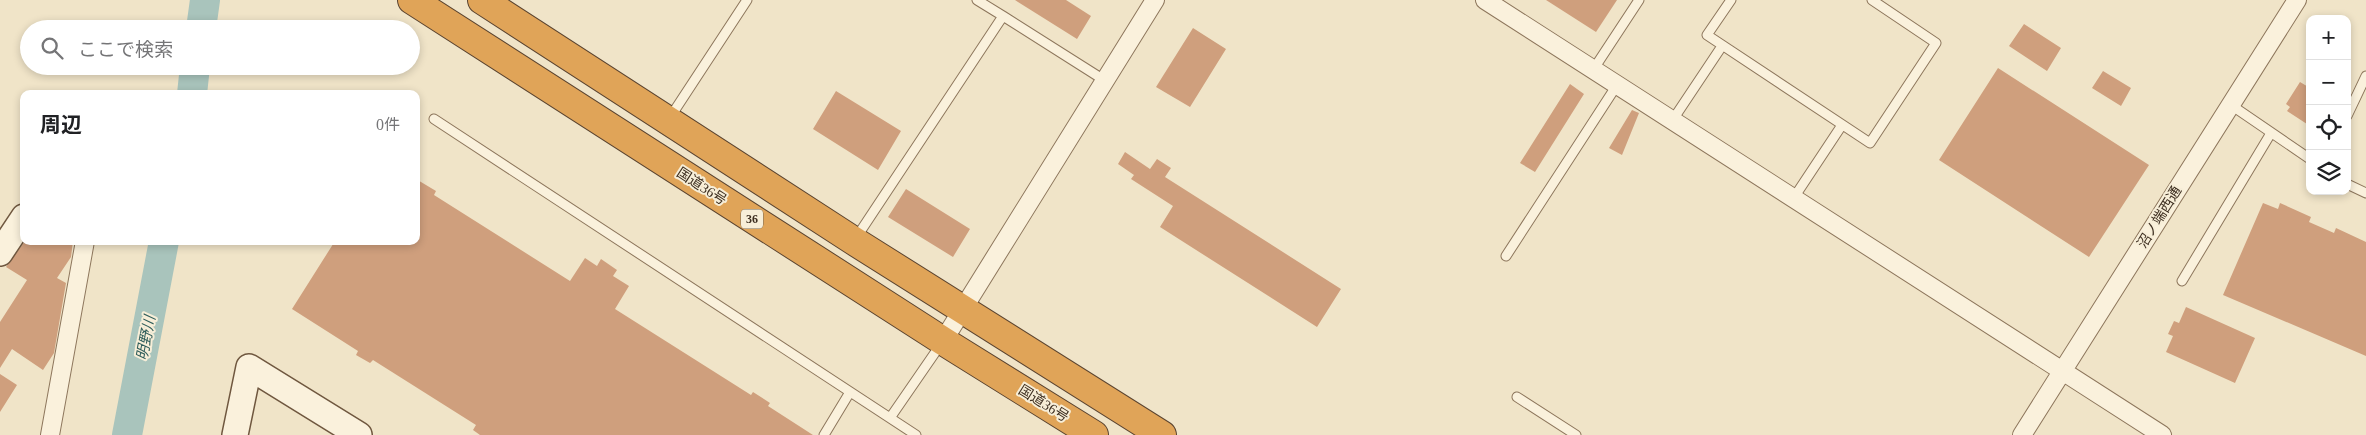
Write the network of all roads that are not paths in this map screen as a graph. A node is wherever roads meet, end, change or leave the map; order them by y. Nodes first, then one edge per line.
1 (412, 0) edge
2 (482, 0) edge
3 (747, 0) edge
4 (977, 0) edge
5 (1155, 0) edge
6 (1485, 0) edge
7 (1639, 0) edge
8 (1731, 0) edge
9 (1872, 0) edge
10 (2297, 0) edge
11 (1002, 16) junction
12 (1722, 46) junction
13 (1593, 70) junction
14 (2366, 76) edge
15 (1104, 80) junction
16 (1617, 85) junction
17 (2231, 105) junction
18 (2351, 108) edge
19 (434, 119) dead end
20 (668, 121) junction
21 (1672, 121) junction
22 (1842, 124) junction
23 (2271, 132) junction
24 (2306, 156) edge
25 (2351, 186) edge
26 (2366, 193) edge
27 (1793, 199) junction
28 (20, 223) edge
29 (854, 241) junction
30 (84, 245) edge
31 (0, 254) edge
32 (1506, 256) dead end
33 (2182, 282) dead end
34 (963, 310) junction
35 (943, 341) junction
36 (2062, 372) junction
37 (850, 392) junction
38 (1517, 397) dead end
39 (890, 418) junction
40 (50, 435) edge
41 (235, 435) edge
42 (359, 435) edge
43 (824, 435) edge
44 (916, 435) edge
45 (1094, 435) edge
46 (1162, 435) edge
47 (1576, 435) edge
48 (2022, 435) edge
49 (2162, 435) edge

1 - 35 highway, 国道36号 / 36
2 - 20 highway
3 - 20 lane
4 - 11 lane
5 - 15 street
6 - 13 street
7 - 13 lane
8 - 12 lane
9 - 22 lane
10 - 17 street, 沼ノ端西通
11 - 15 lane
11 - 29 lane
12 - 21 lane
12 - 22 lane
13 - 16 street
14 - 18 lane
15 - 34 street
16 - 21 street
16 - 32 lane
17 - 23 lane
17 - 36 street, 沼ノ端西通
19 - 37 lane
20 - 29 highway
21 - 27 street
22 - 27 lane
23 - 24 lane
23 - 33 lane
25 - 26 lane
27 - 36 street
28 - 31 street
29 - 34 highway
30 - 40 street
34 - 35 street
34 - 46 highway
35 - 39 lane
35 - 45 highway, 国道36号 / 36
36 - 48 street, 沼ノ端西通
36 - 49 street
37 - 39 lane
37 - 43 lane
38 - 47 lane
39 - 44 lane
41 - 42 street

